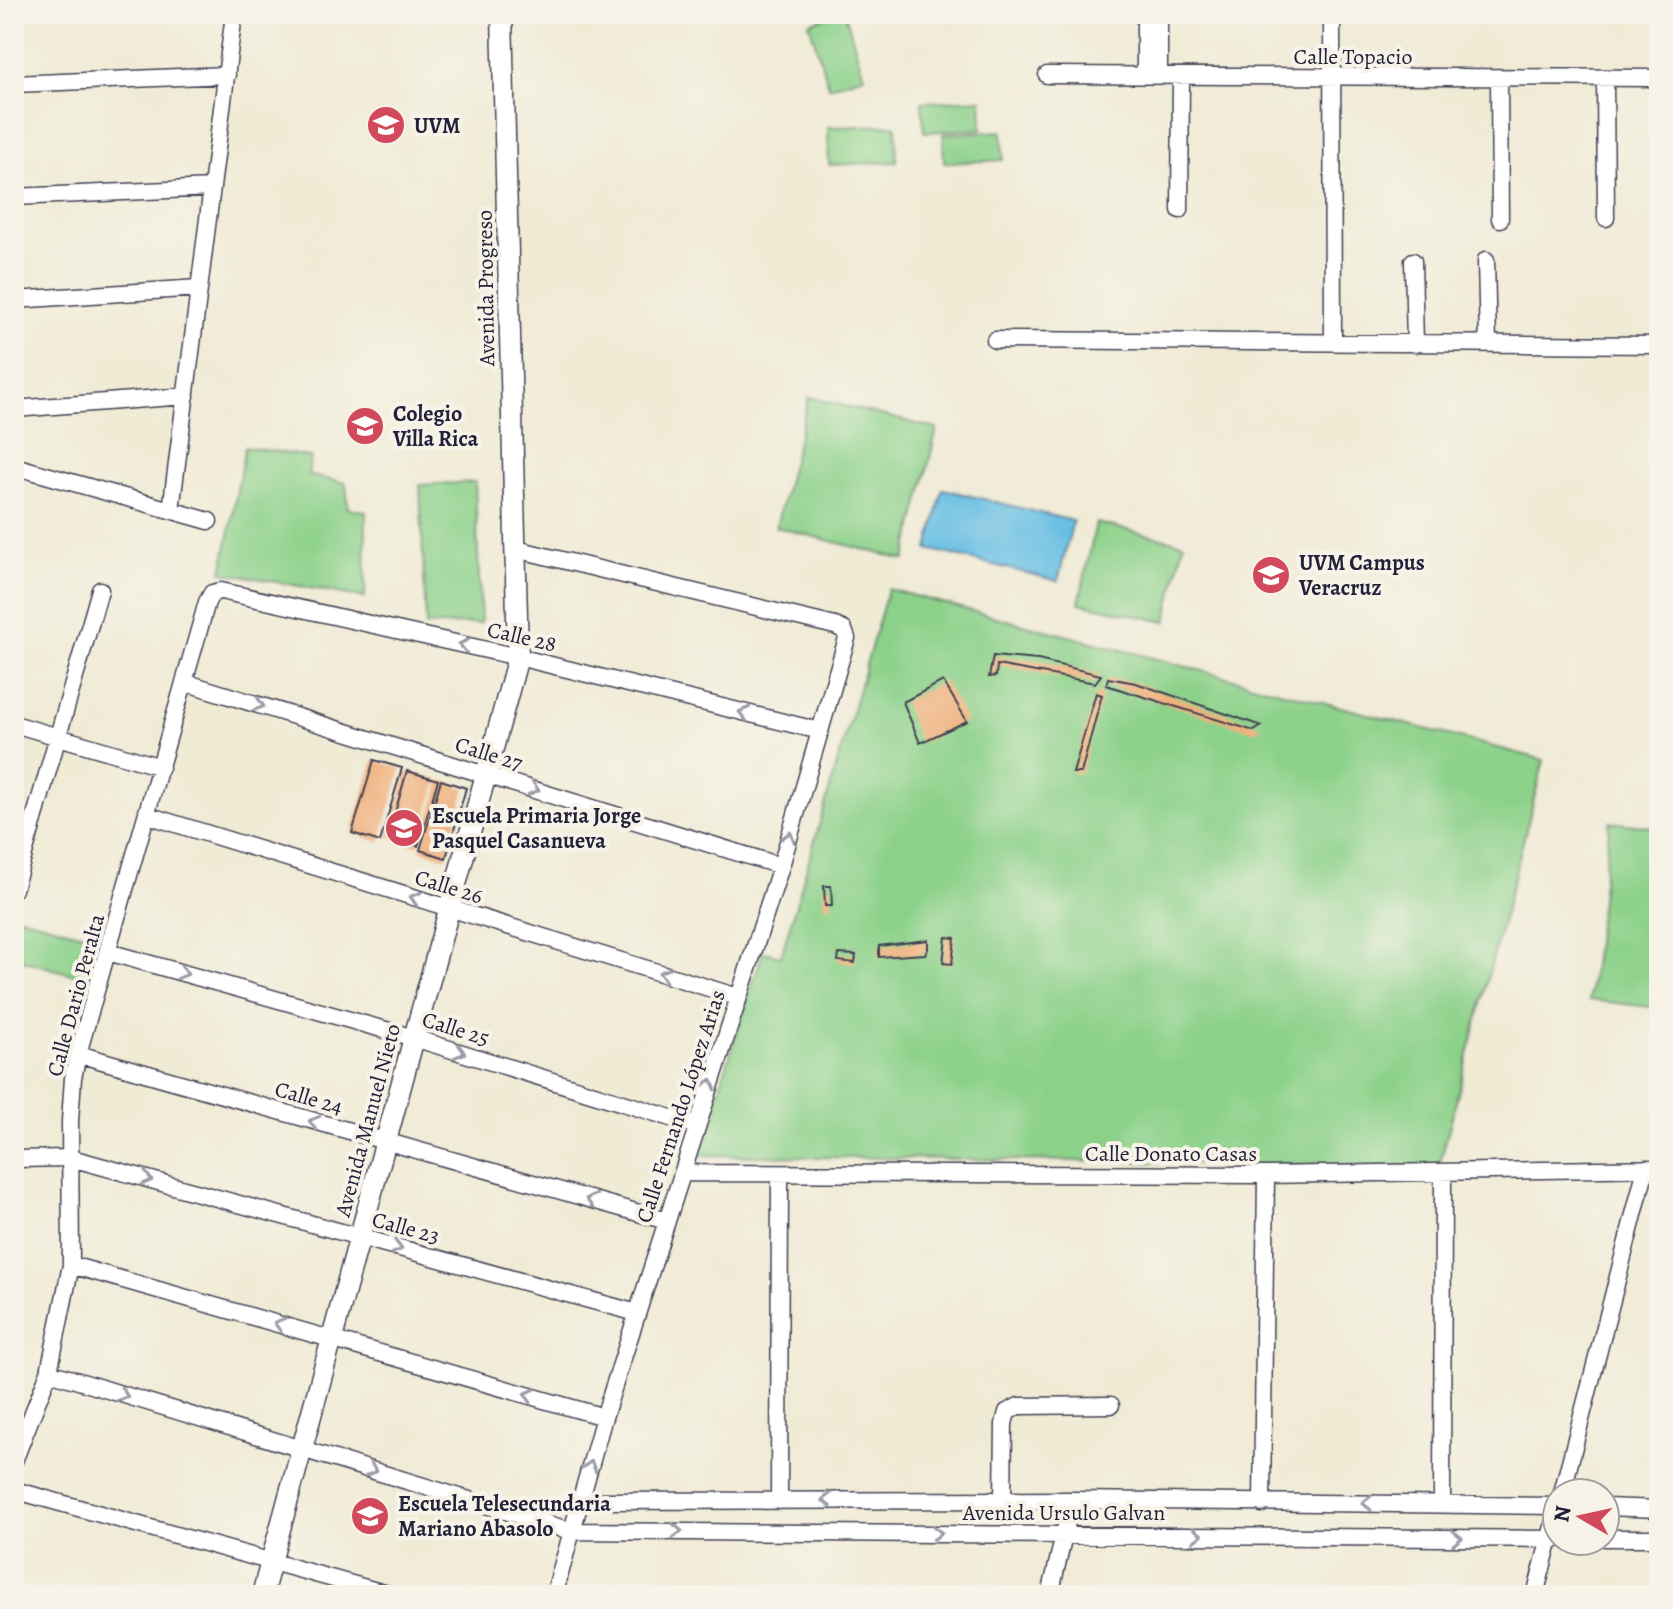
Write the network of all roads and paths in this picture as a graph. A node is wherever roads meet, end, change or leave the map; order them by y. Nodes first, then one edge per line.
1 (234, 14) edge
2 (502, 14) edge
3 (1145, 14) edge
4 (1159, 14) edge
5 (1332, 14) edge
6 (227, 75) junction
7 (1047, 75) dead end
8 (1152, 76) junction
9 (1181, 76) junction
10 (1333, 78) junction
11 (1499, 78) junction
12 (1605, 78) junction
13 (1659, 78) edge
14 (14, 84) edge
15 (212, 188) junction
16 (14, 197) edge
17 (1180, 210) dead end
18 (1606, 218) dead end
19 (1500, 219) dead end
20 (1486, 260) dead end
21 (1413, 261) dead end
22 (199, 288) junction
23 (14, 300) edge
24 (995, 340) dead end
25 (1333, 343) junction
26 (1415, 344) junction
27 (1488, 344) junction
28 (1659, 345) edge
29 (186, 396) junction
30 (14, 409) edge
31 (14, 466) edge
32 (171, 510) junction
33 (209, 521) dead end
34 (516, 549) junction
35 (100, 590) dead end
36 (212, 593) joint
37 (518, 657) junction
38 (184, 682) junction
39 (14, 724) edge
40 (820, 731) junction
41 (58, 736) junction
42 (161, 767) junction
43 (486, 775) junction
44 (147, 815) junction
45 (781, 866) junction
46 (14, 889) edge
47 (449, 909) junction
48 (108, 952) junction
49 (738, 997) junction
50 (414, 1038) junction
51 (78, 1054) junction
52 (697, 1126) junction
53 (385, 1142) junction
54 (71, 1158) junction
55 (14, 1159) edge
56 (1652, 1168) edge
57 (683, 1173) junction
58 (1443, 1173) junction
59 (780, 1175) junction
60 (1266, 1175) junction
61 (667, 1221) junction
62 (360, 1237) junction
63 (71, 1265) junction
64 (637, 1313) junction
65 (331, 1339) junction
66 (49, 1372) junction
67 (1111, 1405) dead end
68 (604, 1417) junction
69 (301, 1449) junction
70 (14, 1461) edge
71 (1566, 1477) edge
72 (14, 1490) edge
73 (779, 1499) junction
74 (1003, 1500) junction
75 (1072, 1500) junction
76 (580, 1501) junction
77 (1442, 1503) junction
78 (1262, 1504) junction
79 (1541, 1507) edge
80 (1621, 1508) edge
81 (1659, 1509) edge
82 (571, 1531) junction
83 (1066, 1534) junction
84 (1621, 1538) edge
85 (1659, 1538) edge
86 (1541, 1539) edge
87 (1547, 1557) edge
88 (271, 1562) junction
89 (262, 1595) edge
90 (391, 1595) edge
91 (554, 1595) edge
92 (1050, 1595) edge
93 (1535, 1595) edge

1 - 6 street
2 - 34 street, Avenida Progreso
3 - 8 street
4 - 8 street
5 - 10 street
6 - 14 street
6 - 15 street
7 - 8 street, Calle Topacio
8 - 9 street, Calle Topacio
9 - 10 street, Calle Topacio
9 - 17 street
10 - 11 street, Calle Topacio
10 - 25 street
11 - 12 street, Calle Topacio
11 - 19 street
12 - 13 street, Calle Topacio
12 - 18 street
15 - 16 street
15 - 22 street
20 - 27 street
21 - 26 street
22 - 23 street
22 - 29 street
24 - 25 street
25 - 26 street
26 - 27 street
27 - 28 street
29 - 30 street
29 - 32 street
31 - 32 street
32 - 33 street
34 - 37 street, Avenida Progreso
34 - 40 street, Calle Fernando López Arias
35 - 41 street
37 -> 36 street, Calle 28
36 - 38 street, Calle Dario Peralta
40 -> 37 street, Calle 28
37 - 43 street, Avenida Manuel Nieto
38 - 42 street, Calle Dario Peralta
38 -> 43 street, Calle 27
39 - 41 street
45 -> 40 street, Calle Fernando López Arias
41 - 42 street
41 - 46 street
42 - 44 street, Calle Dario Peralta
43 -> 45 street, Calle 27
43 - 47 street, Avenida Manuel Nieto
47 -> 44 street, Calle 26
44 - 48 street, Calle Dario Peralta
45 - 49 street, Calle Fernando López Arias
49 -> 47 street, Calle 26
47 - 50 street, Avenida Manuel Nieto
48 -> 50 street, Calle 25
48 - 51 street, Calle Dario Peralta
52 -> 49 street, Calle Fernando López Arias
50 -> 52 street, Calle 25
50 - 53 street, Avenida Manuel Nieto
53 -> 51 street, Calle 24
51 - 54 street, Calle Dario Peralta
52 - 57 street, Calle Fernando López Arias
61 -> 53 street, Calle 24
53 - 62 street, Avenida Manuel Nieto
54 - 55 street, Calle 23
54 -> 62 street, Calle 23
54 - 63 street, Calle Dario Peralta
56 - 58 street, Calle Donato Casas
56 - 71 street
57 - 59 street, Calle Donato Casas
57 - 61 street, Calle Fernando López Arias
58 - 60 street, Calle Donato Casas
58 - 77 street
59 - 60 street, Calle Donato Casas
59 - 73 street
60 - 78 street
61 - 64 street, Calle Fernando López Arias
62 -> 64 street, Calle 23
62 - 65 street, Avenida Manuel Nieto
65 -> 63 street
63 - 66 street, Calle Dario Peralta
64 - 68 street, Calle Fernando López Arias
68 -> 65 street
65 - 69 street, Avenida Manuel Nieto
66 -> 69 street, Avenida Ursulo Galvan
66 - 70 street, Calle Dario Peralta
67 - 74 street
76 -> 68 street, Calle Fernando López Arias
69 -> 82 street, Avenida Ursulo Galvan
69 - 88 street, Avenida Manuel Nieto
72 - 88 street
74 -> 73 street, Avenida Ursulo Galvan
73 - 76 street, Avenida Ursulo Galvan
74 - 75 street, Avenida Ursulo Galvan
75 - 78 street, Avenida Ursulo Galvan
75 - 83 street
76 - 82 street, Calle Fernando López Arias
77 -> 78 street, Avenida Ursulo Galvan
77 - 79 street, Avenida Ursulo Galvan
80 - 81 street
82 -> 83 street, Avenida Ursulo Galvan
82 - 91 street, Calle Fernando López Arias
83 -> 86 street, Avenida Ursulo Galvan
83 - 92 street
84 - 85 street
87 - 93 street
88 - 89 street, Avenida Manuel Nieto
88 - 90 street

